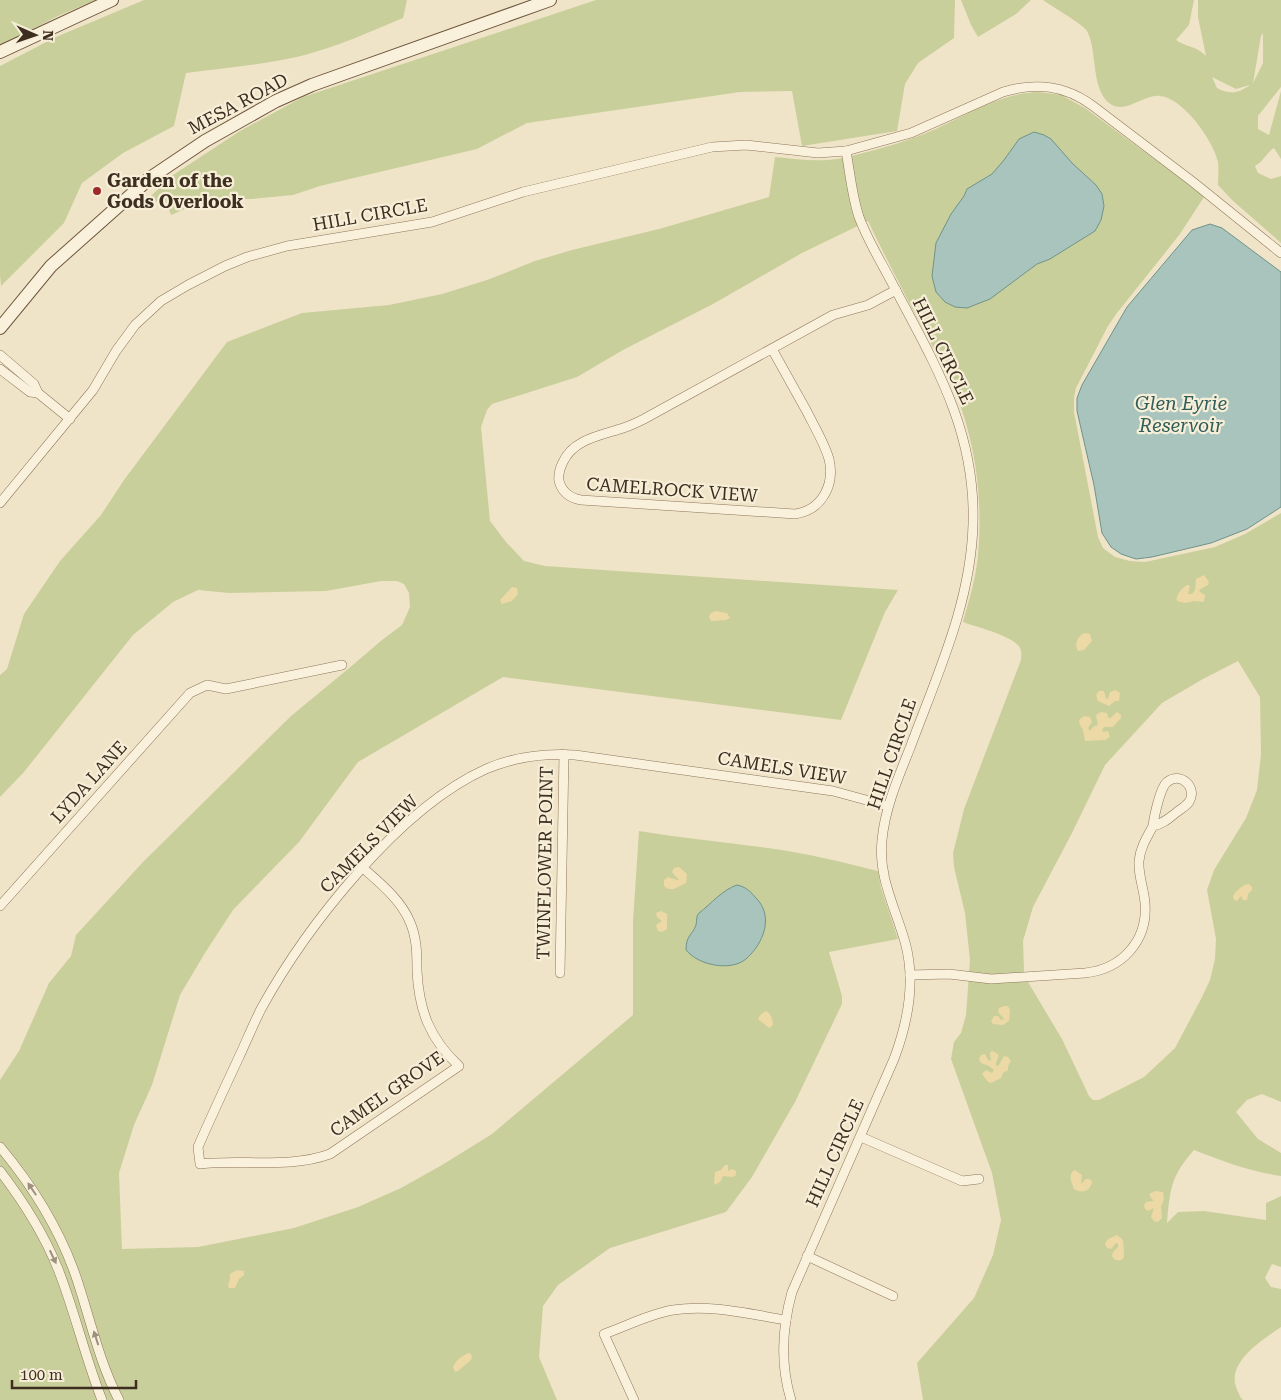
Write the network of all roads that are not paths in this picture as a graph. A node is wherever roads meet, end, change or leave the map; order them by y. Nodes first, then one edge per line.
1 (112, 0) edge
2 (550, 0) edge
3 (0, 52) edge
4 (846, 151) junction
5 (1281, 253) edge
6 (896, 290) junction
7 (0, 328) edge
8 (772, 349) junction
9 (0, 355) edge
10 (0, 369) edge
11 (17, 369) junction
12 (10, 377) junction
13 (38, 393) junction
14 (70, 419) junction
15 (0, 503) edge
16 (342, 665) dead end
17 (564, 754) junction
18 (888, 806) junction
19 (1154, 826) junction
20 (363, 868) junction
21 (0, 906) edge
22 (560, 973) dead end
23 (910, 975) junction
24 (861, 1137) junction
25 (0, 1147) edge
26 (200, 1164) joint
27 (0, 1171) edge
28 (979, 1179) dead end
29 (807, 1256) junction
30 (893, 1296) dead end
31 (786, 1320) junction
32 (102, 1400) edge
33 (119, 1400) edge
34 (634, 1400) edge
35 (791, 1400) edge

1 - 3 main road
2 - 7 main road, MESA ROAD
4 - 5 street, HILL CIRCLE
4 - 6 street, HILL CIRCLE
4 - 14 street, HILL CIRCLE
6 - 8 street, CAMELROCK VIEW
6 - 18 street, HILL CIRCLE
8 - 8 street, CAMELROCK VIEW
9 - 11 street
10 - 12 street
11 - 12 street
11 - 13 street
12 - 13 street
13 - 14 street
14 - 15 street, HILL CIRCLE
16 - 21 street, LYDA LANE
17 - 18 street, CAMELS VIEW
17 - 20 street, CAMELS VIEW
17 - 22 street, TWINFLOWER POINT
18 - 23 street, HILL CIRCLE
19 - 19 street
19 - 23 street
20 - 26 street, CAMELS VIEW
20 - 26 street, CAMEL GROVE
23 - 24 street, HILL CIRCLE
24 - 28 street
24 - 29 street, HILL CIRCLE
33 -> 25 street
27 -> 32 street
29 - 30 street
29 - 31 street, HILL CIRCLE
31 - 34 street
31 - 35 street, HILL CIRCLE

